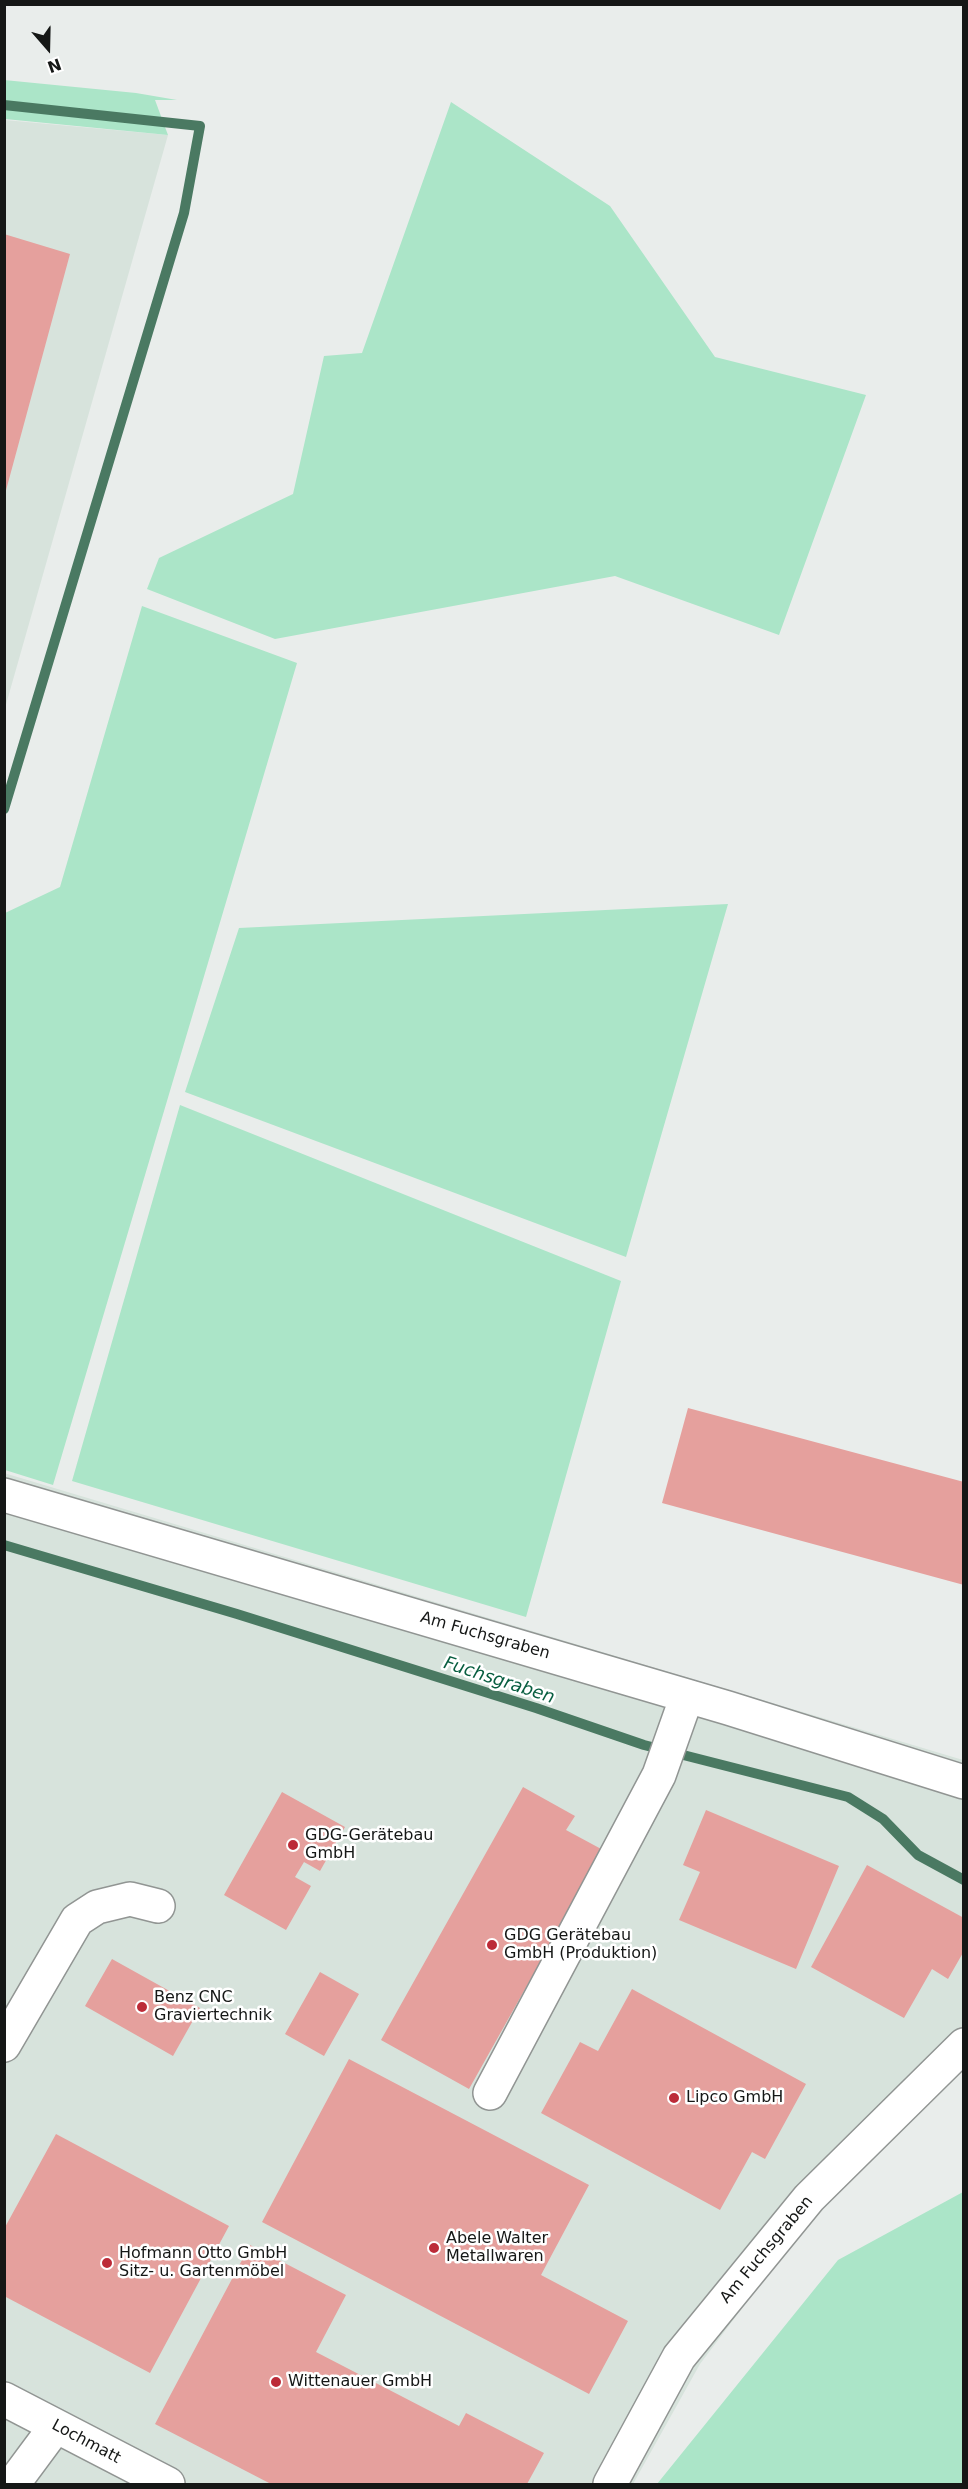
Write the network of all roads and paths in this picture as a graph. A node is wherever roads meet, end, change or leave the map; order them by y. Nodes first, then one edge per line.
1 (4, 1495) edge
2 (687, 1696) junction
3 (963, 1782) edge
4 (158, 1906) dead end
5 (963, 2045) edge
6 (4, 2046) edge
7 (490, 2092) dead end
8 (4, 2399) edge
9 (56, 2426) junction
10 (13, 2484) edge
11 (168, 2484) edge
12 (610, 2484) edge

1 - 2 street, Am Fuchsgraben
2 - 3 street, Am Fuchsgraben
2 - 7 street
4 - 6 street
5 - 12 street, Am Fuchsgraben
8 - 9 street, Lochmatt
9 - 10 street
9 - 11 street, Lochmatt

